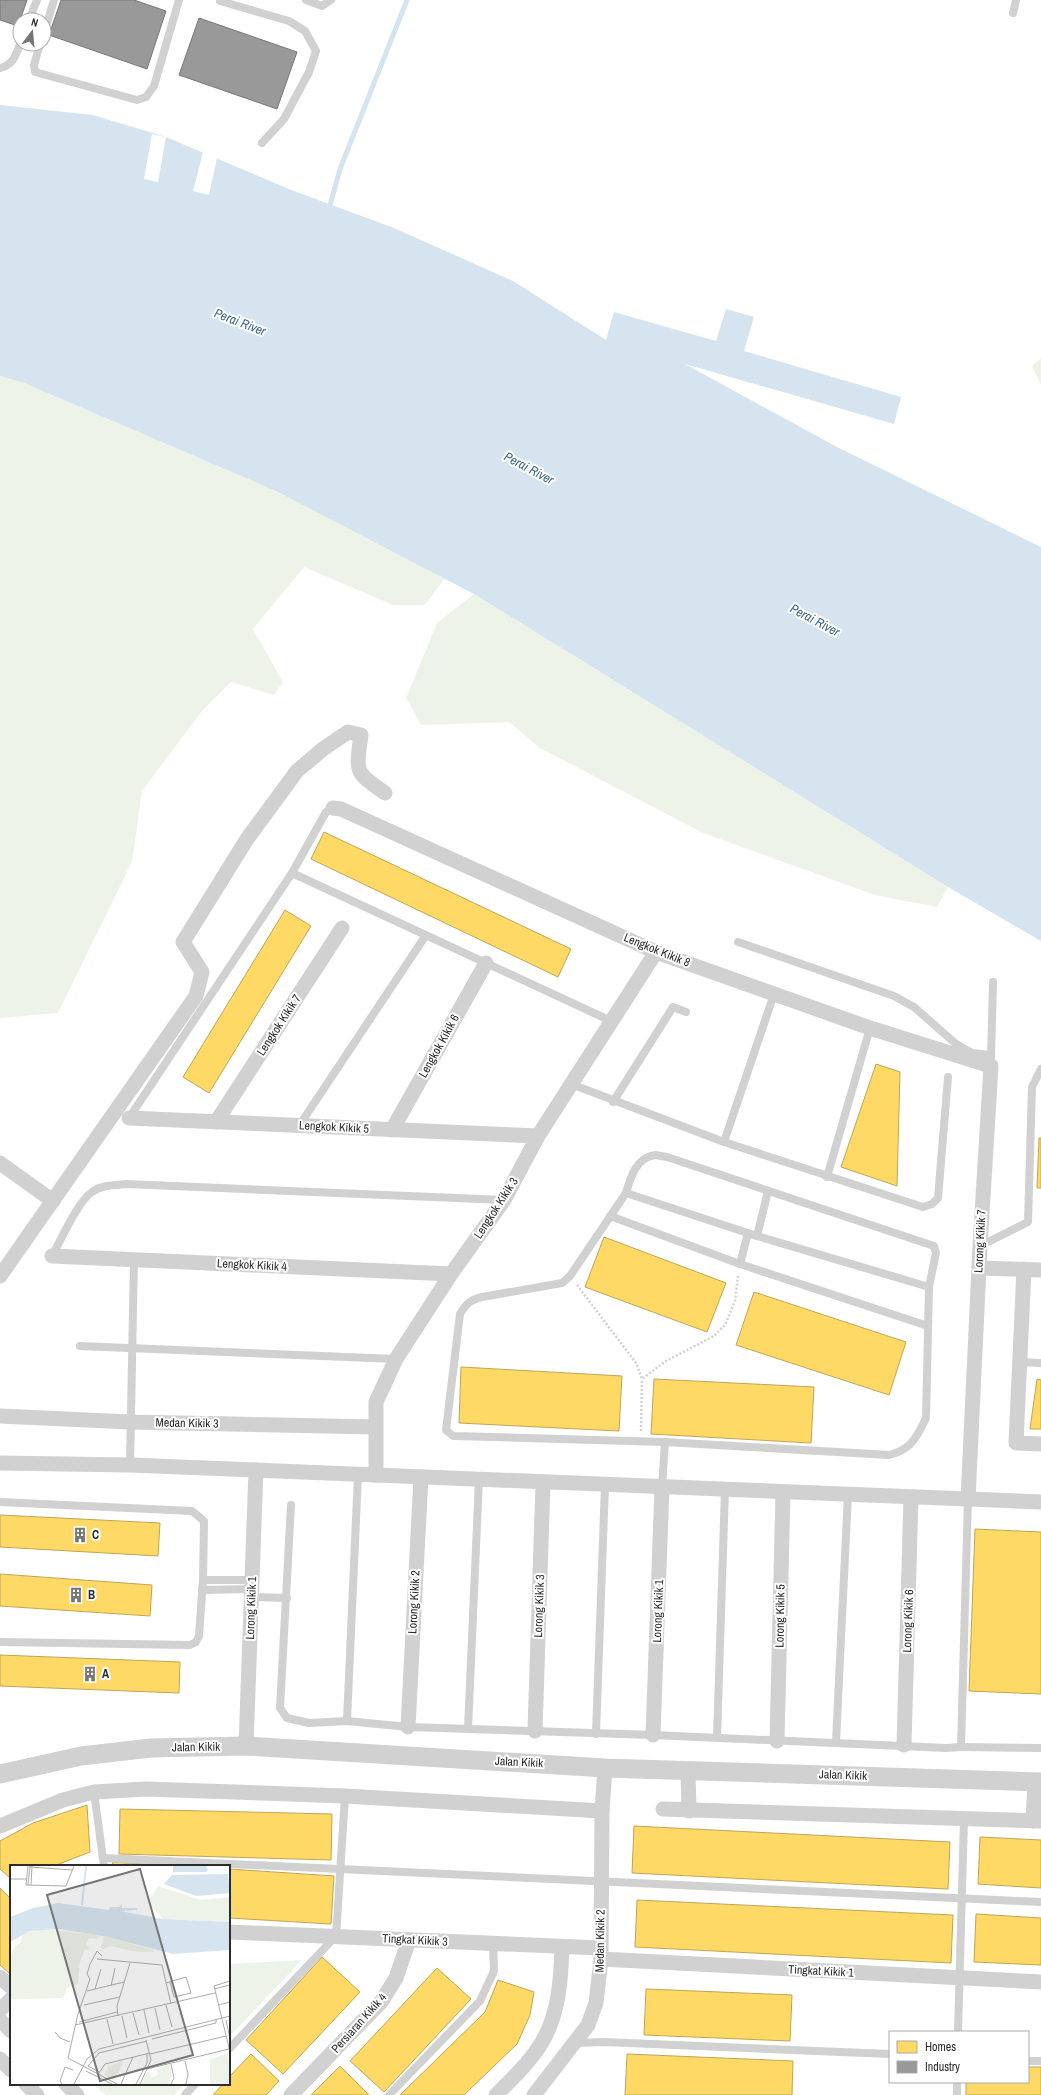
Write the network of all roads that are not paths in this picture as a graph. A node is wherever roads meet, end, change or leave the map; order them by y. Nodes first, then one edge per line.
1 (37, 0) edge
2 (54, 0) edge
3 (179, 0) edge
4 (220, 0) edge
5 (306, 0) edge
6 (331, 0) edge
7 (1016, 0) edge
8 (32, 12) edge
9 (50, 12) edge
10 (1014, 13) dead end
11 (17, 52) edge
12 (38, 52) edge
13 (0, 68) edge
14 (262, 143) dead end
15 (385, 793) dead end
16 (333, 808) joint
17 (292, 873) junction
18 (342, 928) dead end
19 (426, 935) junction
20 (738, 942) dead end
21 (656, 952) junction
22 (486, 963) junction
23 (993, 982) dead end
24 (774, 994) junction
25 (686, 1012) dead end
26 (611, 1021) junction
27 (870, 1028) junction
28 (991, 1061) junction
29 (1041, 1069) edge
30 (948, 1077) dead end
31 (571, 1084) junction
32 (613, 1102) junction
33 (129, 1118) joint
34 (216, 1122) junction
35 (299, 1126) junction
36 (392, 1130) junction
37 (538, 1136) junction
38 (724, 1142) junction
39 (0, 1163) edge
40 (827, 1177) junction
41 (768, 1191) junction
42 (626, 1193) junction
43 (504, 1200) junction
44 (53, 1201) junction
45 (610, 1216) junction
46 (748, 1233) junction
47 (757, 1236) junction
48 (980, 1246) junction
49 (52, 1256) joint
50 (134, 1259) junction
51 (740, 1264) junction
52 (979, 1268) junction
53 (1024, 1269) junction
54 (1041, 1270) edge
55 (451, 1274) junction
56 (0, 1276) edge
57 (929, 1287) junction
58 (928, 1326) junction
59 (80, 1346) dead end
60 (132, 1349) junction
61 (396, 1359) junction
62 (1020, 1362) junction
63 (1041, 1363) edge
64 (0, 1416) edge
65 (130, 1422) junction
66 (375, 1428) junction
67 (665, 1442) junction
68 (1041, 1444) edge
69 (0, 1463) edge
70 (130, 1465) junction
71 (256, 1470) junction
72 (358, 1475) junction
73 (376, 1475) junction
74 (421, 1477) junction
75 (479, 1479) junction
76 (543, 1482) junction
77 (605, 1485) junction
78 (662, 1487) junction
79 (725, 1489) junction
80 (783, 1492) junction
81 (848, 1494) junction
82 (911, 1497) junction
83 (968, 1499) junction
84 (0, 1502) edge
85 (1041, 1502) edge
86 (291, 1505) dead end
87 (203, 1580) junction
88 (252, 1588) junction
89 (202, 1590) junction
90 (287, 1598) junction
91 (0, 1642) edge
92 (347, 1722) junction
93 (408, 1727) junction
94 (468, 1729) junction
95 (535, 1731) junction
96 (596, 1734) junction
97 (653, 1735) junction
98 (717, 1738) junction
99 (777, 1740) junction
100 (836, 1742) junction
101 (904, 1745) junction
102 (246, 1746) junction
103 (961, 1748) junction
104 (1041, 1748) edge
105 (605, 1768) junction
106 (688, 1770) junction
107 (0, 1774) edge
108 (1038, 1782) edge
109 (94, 1792) junction
110 (345, 1796) junction
111 (663, 1809) dead end
112 (602, 1811) junction
113 (689, 1811) junction
114 (964, 1819) junction
115 (1037, 1821) edge
116 (0, 1826) edge
117 (103, 1862) edge
118 (192, 1865) edge
119 (230, 1866) edge
120 (340, 1870) junction
121 (601, 1880) junction
122 (963, 1899) junction
123 (1041, 1902) edge
124 (230, 1932) edge
125 (336, 1936) junction
126 (409, 1940) junction
127 (493, 1943) junction
128 (562, 1947) junction
129 (600, 1954) junction
130 (0, 1977) edge
131 (960, 1979) junction
132 (1041, 1982) edge
133 (10, 1986) edge
134 (10, 2000) edge
135 (0, 2010) edge
136 (0, 2020) edge
137 (10, 2029) edge
138 (958, 2031) edge
139 (574, 2043) junction
140 (230, 2048) edge
141 (889, 2054) edge
142 (0, 2059) edge
143 (1029, 2060) edge
144 (1041, 2061) edge
145 (10, 2069) edge
146 (957, 2083) edge
147 (27, 2085) edge
148 (67, 2085) edge
149 (195, 2085) edge
150 (37, 2095) edge
151 (77, 2095) edge
152 (185, 2095) edge
153 (291, 2095) edge
154 (389, 2095) edge
155 (496, 2095) edge
156 (534, 2095) edge
157 (957, 2095) edge

1 - 8 lane
2 - 9 lane
3 - 12 lane
4 - 14 lane
5 - 6 lane
7 - 10 lane
11 - 13 lane
15 - 44 street
16 - 17 lane
16 - 21 street, Lengkok Kikik 8
17 - 19 lane
17 - 33 lane
18 - 34 street, Lengkok Kikik 7
19 - 22 lane
19 - 35 lane
20 - 28 lane
21 - 24 street, Lengkok Kikik 8
21 - 26 street, Lengkok Kikik 3
22 - 26 lane
22 - 36 street, Lengkok Kikik 6
23 - 28 lane, Lorong Kikik 7
24 - 27 street, Lengkok Kikik 8
24 - 38 lane
25 - 32 lane
26 - 31 street, Lengkok Kikik 3
27 - 28 street, Lengkok Kikik 8
27 - 40 lane
28 - 48 street, Lorong Kikik 7
29 - 48 lane
30 - 40 lane
31 - 32 lane
31 - 37 street, Lengkok Kikik 3
32 - 38 lane
33 - 34 street, Lengkok Kikik 5
34 - 35 street, Lengkok Kikik 5
35 - 36 street, Lengkok Kikik 5
36 - 37 street, Lengkok Kikik 5
37 - 43 street, Lengkok Kikik 3
38 - 40 lane
39 - 44 street
41 - 42 lane
41 - 47 lane
41 - 57 lane
42 - 45 lane
42 - 46 lane
43 - 49 lane
43 - 55 street, Lengkok Kikik 3
44 - 56 street
45 - 51 lane
45 - 67 lane
46 - 47 lane
46 - 51 lane
47 - 57 lane
48 - 52 street, Lorong Kikik 7
49 - 50 street, Lengkok Kikik 4
50 - 55 street, Lengkok Kikik 4
50 - 60 lane
51 - 58 lane
52 - 53 street
52 - 83 street, Lorong Kikik 7
53 - 54 street
53 - 62 street
55 - 61 street, Lengkok Kikik 3
57 - 58 lane
58 - 67 lane
59 - 60 lane
60 - 61 lane
60 - 65 lane
61 - 66 street, Lengkok Kikik 3
62 - 63 lane
62 - 68 street
64 - 65 street, Medan Kikik 3
65 - 66 street, Medan Kikik 3
65 - 70 lane
66 - 73 street, Lengkok Kikik 3
67 - 78 lane
69 - 70 street
70 - 71 street
71 - 72 street
71 - 88 street, Lorong Kikik 1
72 - 73 street
72 - 92 lane
73 - 74 street
74 - 75 street
74 - 93 street, Lorong Kikik 2
75 - 76 street
75 - 94 lane
76 - 77 street
76 - 95 street, Lorong Kikik 3
77 - 78 street
77 - 96 lane
78 - 79 street
78 - 97 street, Lorong Kikik 1
79 - 80 street
79 - 98 lane
80 - 81 street
80 - 99 street, Lorong Kikik 5
81 - 82 street
81 - 100 lane
82 - 83 street
82 - 101 street, Lorong Kikik 6
83 - 85 street
83 - 103 lane
84 - 87 lane
86 - 90 lane
87 - 88 lane
87 - 89 lane
88 - 89 lane
88 - 90 lane
88 - 102 street, Lorong Kikik 1
89 - 91 lane
90 - 92 lane
92 - 93 lane
93 - 94 lane
94 - 95 lane
95 - 96 lane
96 - 97 lane
97 - 98 lane
98 - 99 lane
99 - 100 lane
100 - 101 lane
101 - 103 lane
102 - 105 street, Jalan Kikik
102 - 107 street, Jalan Kikik
103 - 104 lane
105 - 106 street, Jalan Kikik
105 - 112 street, Medan Kikik 2
106 - 108 street, Jalan Kikik
106 - 113 street
108 - 115 street
109 - 110 street
109 - 116 street
109 - 117 lane
110 - 112 street
110 - 120 lane
111 - 113 street
112 - 121 street, Medan Kikik 2
113 - 114 street
114 - 115 street
114 - 122 lane
117 - 118 lane
119 - 120 lane
120 - 121 lane
120 - 125 lane
121 - 122 lane
121 - 129 street, Medan Kikik 2
122 - 123 lane
122 - 131 lane
124 - 125 street, Tingkat Kikik 3
125 - 126 street, Tingkat Kikik 3
125 - 140 lane
126 - 127 street, Tingkat Kikik 3
126 - 153 street, Persiaran Kikik 4
127 - 128 street, Tingkat Kikik 3
127 - 154 lane
128 - 129 street, Tingkat Kikik 3
128 - 155 street
129 - 131 street, Tingkat Kikik 1
129 - 139 street, Medan Kikik 2
130 - 133 street
131 - 132 street, Tingkat Kikik 1
131 - 138 lane
134 - 135 street
136 - 137 street
139 - 141 lane
139 - 156 street, Medan Kikik 2
142 - 145 street
143 - 144 lane
146 - 157 lane
147 - 150 street
148 - 151 street
149 - 152 lane

